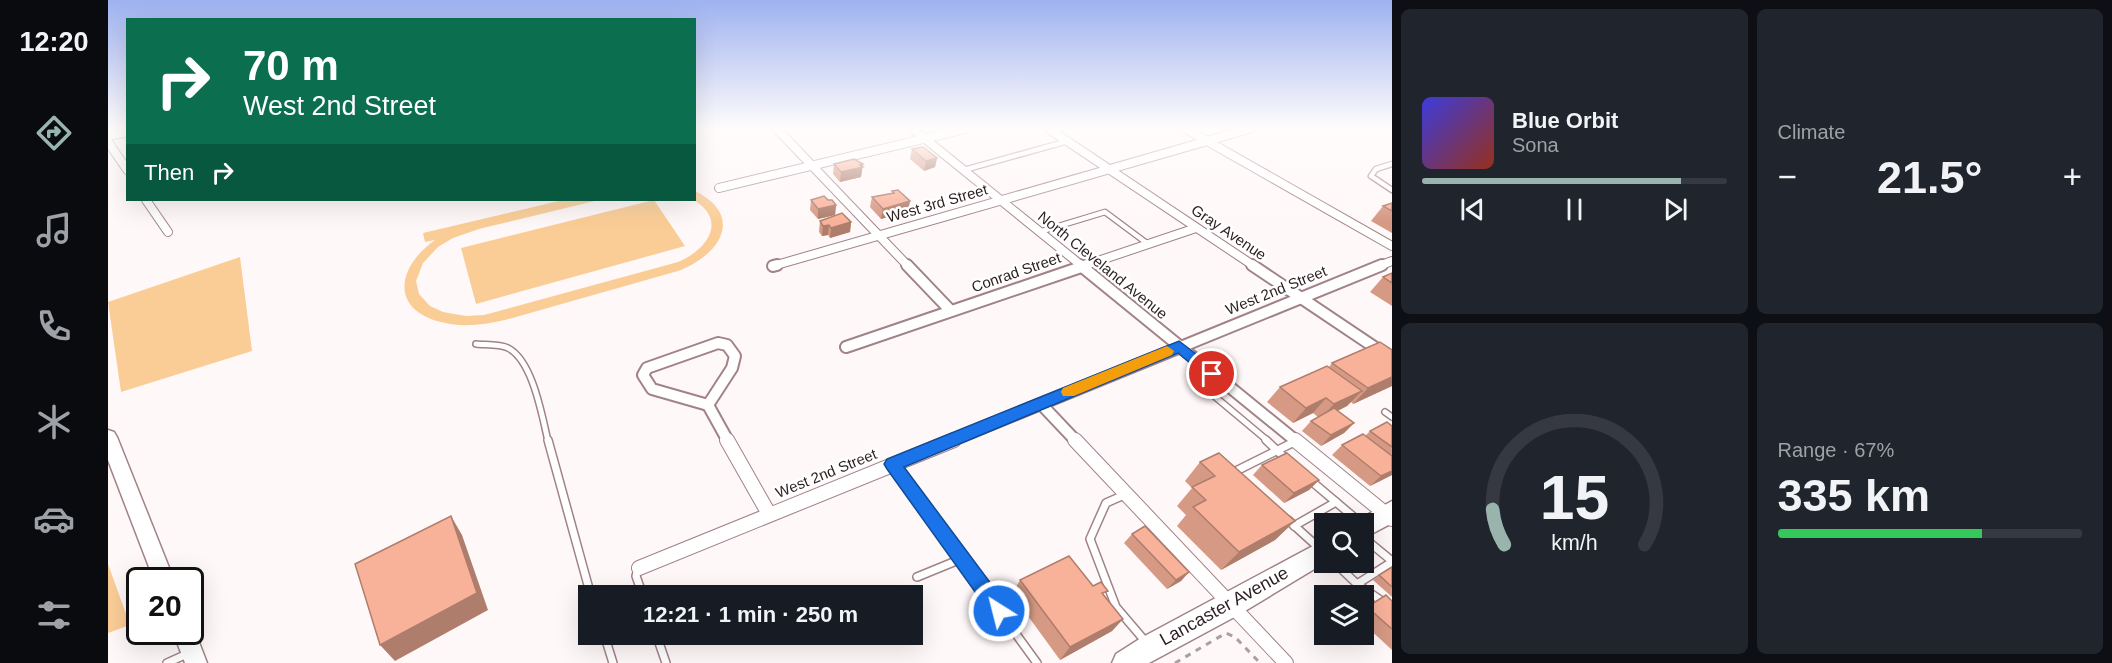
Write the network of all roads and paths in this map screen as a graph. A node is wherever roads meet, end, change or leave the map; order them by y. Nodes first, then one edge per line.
1 (807, 160) edge
2 (833, 160) edge
3 (952, 160) edge
4 (1000, 160) edge
5 (1096, 160) edge
6 (1141, 160) edge
7 (1240, 160) edge
8 (1392, 164) edge
9 (812, 165) junction
10 (1109, 169) junction
11 (964, 170) junction
12 (719, 188) dead end
13 (1392, 190) edge
14 (1000, 200) junction
15 (147, 201) edge
16 (1196, 228) junction
17 (168, 232) dead end
18 (1039, 232) junction
19 (879, 236) junction
20 (1148, 244) junction
21 (1392, 246) edge
22 (1392, 261) edge
23 (773, 266) dead end
24 (1081, 266) junction
25 (1301, 298) junction
26 (950, 310) junction
27 (476, 344) dead end
28 (1179, 346) junction
29 (846, 347) dead end
30 (1392, 359) edge
31 (1207, 390) dead end
32 (1041, 404) junction
33 (708, 405) junction
34 (1385, 412) dead end
35 (1392, 417) edge
36 (108, 437) edge
37 (1295, 441) junction
38 (1276, 451) junction
39 (892, 464) junction
40 (1293, 466) edge
41 (1302, 473) edge
42 (1242, 479) edge
43 (1126, 494) junction
44 (1336, 502) junction
45 (1348, 513) edge
46 (769, 514) junction
47 (1390, 515) edge
48 (1286, 519) edge
49 (1374, 523) edge
50 (1294, 526) junction
51 (1374, 540) edge
52 (1314, 544) edge
53 (961, 559) junction
54 (1314, 561) edge
55 (1392, 562) edge
56 (159, 567) edge
57 (639, 568) joint
58 (1345, 573) edge
59 (917, 578) dead end
60 (1357, 584) junction
61 (588, 585) edge
62 (639, 585) edge
63 (1391, 596) edge
64 (1383, 601) junction
65 (1231, 605) junction
66 (1392, 608) edge
67 (607, 645) edge
68 (660, 645) edge
69 (1150, 647) junction
70 (194, 658) edge
71 (167, 663) edge
72 (613, 663) edge
73 (666, 663) edge
74 (1037, 663) edge
75 (1125, 663) edge
76 (1175, 663) edge
77 (1260, 663) edge
78 (1286, 663) edge

1 - 9 street
2 - 9 street
3 - 11 street, North Cleveland Avenue
4 - 11 lane
5 - 10 street, Gray Avenue
6 - 10 street, West 3rd Street
7 - 21 street
8 - 13 lane
9 - 12 street
9 - 19 street
10 - 14 street, West 3rd Street
10 - 16 street, Gray Avenue
11 - 14 street, North Cleveland Avenue
14 - 18 street, North Cleveland Avenue
14 - 19 street, West 3rd Street
15 - 17 street
16 - 20 street, Conrad Street
16 - 25 street, Gray Avenue
18 - 20 lane
18 - 24 street, North Cleveland Avenue
19 - 23 street, West 3rd Street
19 - 26 street
20 - 24 street, Conrad Street
22 - 25 street, West 2nd Street
24 - 26 street, Conrad Street
24 - 28 street, North Cleveland Avenue
25 - 28 street, West 2nd Street
25 - 30 street, Gray Avenue
26 - 29 street, Conrad Street
27 - 61 lane
28 - 32 street, West 2nd Street
28 - 37 street, North Cleveland Avenue
31 - 38 lane
32 - 39 street, West 2nd Street
32 - 43 street
33 - 33 street
33 - 46 street
34 - 35 lane
36 - 56 main road
37 - 38 lane
37 - 47 street, North Cleveland Avenue
38 - 40 lane
38 - 42 lane
39 - 46 street, West 2nd Street
39 - 53 lane
41 - 44 lane
43 - 65 street
43 - 69 lane
44 - 45 lane
44 - 50 lane
46 - 57 street, West 2nd Street
47 - 49 main road
48 - 50 lane
50 - 52 lane
51 - 55 lane
53 - 59 lane
53 - 74 lane
54 - 65 main road, Lancaster Avenue
55 - 60 lane
57 - 62 lane
58 - 60 lane
60 - 64 lane
63 - 64 lane
64 - 66 lane
65 - 69 main road, Lancaster Avenue
65 - 78 street
67 - 72 lane
68 - 73 lane
69 - 75 main road, Lancaster Avenue
70 - 71 lane
76 - 77 path

